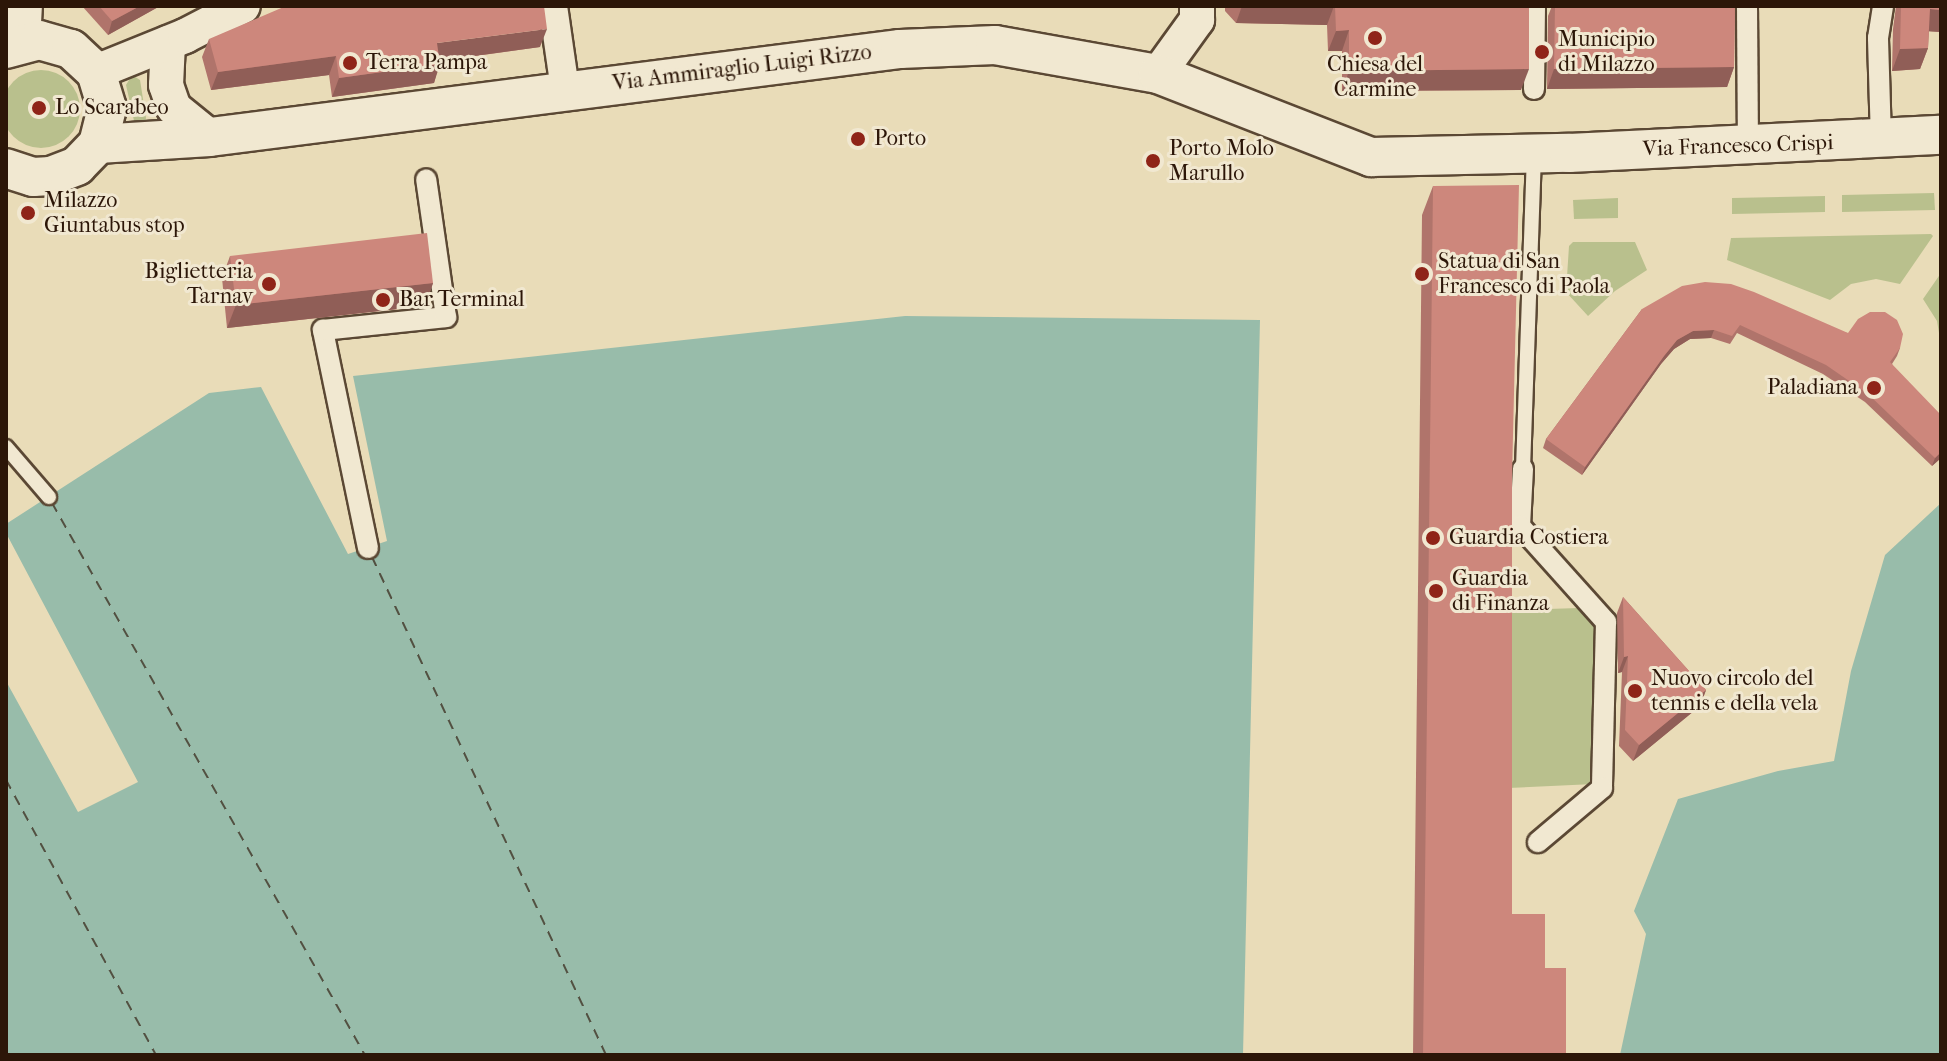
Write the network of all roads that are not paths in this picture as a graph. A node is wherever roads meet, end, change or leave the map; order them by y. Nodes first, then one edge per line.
1 (243, 6) edge
2 (553, 6) edge
3 (1197, 6) edge
4 (1535, 6) edge
5 (1747, 6) edge
6 (1883, 6) edge
7 (18, 33) edge
8 (168, 43) junction
9 (96, 72) junction
10 (1158, 74) junction
11 (565, 89) junction
12 (1534, 89) dead end
13 (1941, 135) edge
14 (210, 137) junction
15 (1881, 140) junction
16 (98, 144) junction
17 (1748, 146) junction
18 (1534, 154) junction
19 (1371, 157) joint
20 (6, 168) edge
21 (426, 179) dead end
22 (6, 447) edge
23 (1523, 469) joint
24 (49, 497) dead end
25 (368, 548) dead end
26 (1538, 842) dead end

1 - 8 street
2 - 11 street
3 - 10 street
4 - 12 street
5 - 17 street
6 - 15 street
7 - 9 main road
8 - 9 street
8 - 14 street
9 - 16 main road
10 - 11 main road, Via Ammiraglio Luigi Rizzo
10 - 19 main road, Via Ammiraglio Luigi Rizzo
11 - 14 main road, Via Ammiraglio Luigi Rizzo
13 - 15 main road, Via Francesco Crispi
14 - 16 main road, Via Ammiraglio Luigi Rizzo
15 - 17 main road, Via Francesco Crispi
16 - 20 main road
17 - 18 main road, Via Francesco Crispi
18 - 19 main road, Via Francesco Crispi
18 - 23 lane
21 - 25 street
22 - 24 lane
23 - 26 street

